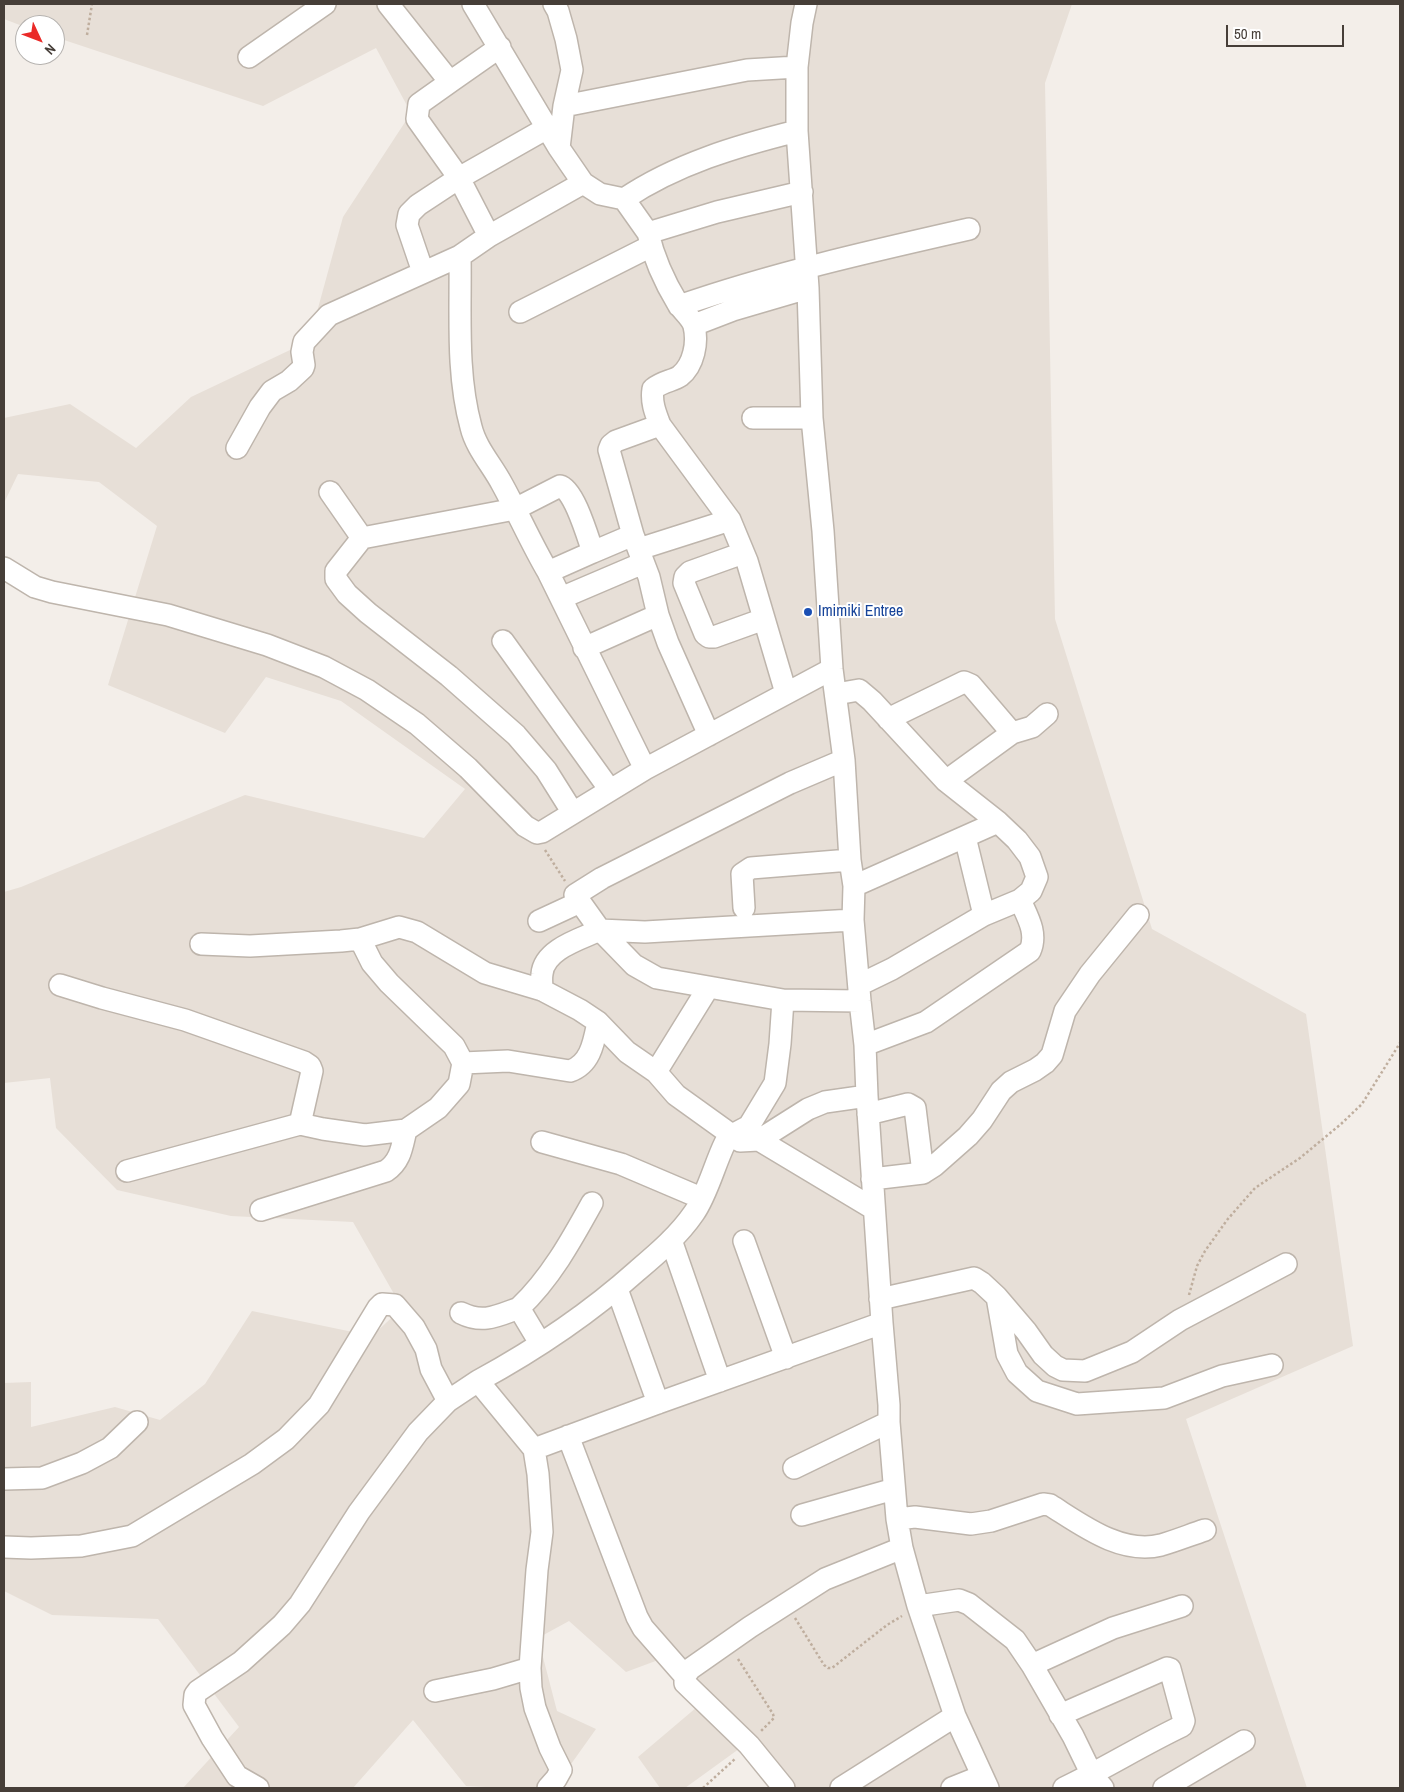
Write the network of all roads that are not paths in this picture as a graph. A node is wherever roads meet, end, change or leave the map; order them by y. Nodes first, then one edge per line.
1 (325, 4) edge
2 (388, 4) edge
3 (473, 4) edge
4 (554, 4) edge
5 (806, 4) edge
6 (500, 47) junction
7 (249, 57) dead end
8 (797, 67) junction
9 (450, 82) junction
10 (564, 106) junction
11 (547, 128) junction
12 (797, 131) junction
13 (559, 148) junction
14 (459, 178) junction
15 (584, 183) junction
16 (802, 192) junction
17 (624, 199) junction
18 (969, 229) dead end
19 (489, 236) junction
20 (649, 239) junction
21 (460, 256) junction
22 (423, 272) junction
23 (808, 278) junction
24 (679, 306) junction
25 (520, 312) dead end
26 (694, 325) junction
27 (753, 418) dead end
28 (812, 418) junction
29 (660, 425) junction
30 (237, 448) dead end
31 (330, 492) dead end
32 (515, 509) junction
33 (730, 520) junction
34 (362, 538) junction
35 (638, 549) junction
36 (593, 552) junction
37 (743, 553) junction
38 (4, 568) edge
39 (548, 572) junction
40 (561, 598) junction
41 (658, 615) junction
42 (764, 619) junction
43 (503, 641) dead end
44 (584, 648) junction
45 (832, 669) junction
46 (786, 693) junction
47 (836, 694) junction
48 (1047, 714) dead end
49 (888, 719) junction
50 (1012, 733) junction
51 (709, 734) junction
52 (844, 760) junction
53 (645, 769) junction
54 (946, 781) junction
55 (610, 790) junction
56 (573, 812) junction
57 (998, 822) junction
58 (965, 836) junction
59 (850, 860) junction
60 (854, 886) junction
61 (578, 898) junction
62 (1020, 900) junction
63 (744, 908) dead end
64 (1138, 915) dead end
65 (984, 916) junction
66 (853, 920) junction
67 (539, 921) dead end
68 (600, 930) junction
69 (360, 939) junction
70 (201, 944) dead end
71 (60, 985) dead end
72 (708, 988) junction
73 (542, 990) junction
74 (859, 993) junction
75 (783, 1000) junction
76 (598, 1022) junction
77 (865, 1045) junction
78 (463, 1063) junction
79 (656, 1072) junction
80 (867, 1105) junction
81 (300, 1124) junction
82 (406, 1130) junction
83 (732, 1135) junction
84 (759, 1140) junction
85 (542, 1142) dead end
86 (127, 1171) dead end
87 (923, 1173) junction
88 (872, 1179) junction
89 (702, 1198) junction
90 (592, 1204) dead end
91 (874, 1209) junction
92 (261, 1210) dead end
93 (671, 1240) junction
94 (744, 1241) dead end
95 (1286, 1264) dead end
96 (617, 1289) junction
97 (997, 1297) junction
98 (880, 1299) junction
99 (519, 1308) junction
100 (461, 1313) dead end
101 (882, 1323) junction
102 (540, 1343) junction
103 (786, 1358) junction
104 (1272, 1365) dead end
105 (478, 1381) junction
106 (720, 1381) junction
107 (448, 1401) junction
108 (658, 1403) junction
109 (137, 1422) dead end
110 (889, 1422) junction
111 (568, 1436) junction
112 (534, 1449) junction
113 (794, 1468) dead end
114 (4, 1479) edge
115 (894, 1490) junction
116 (802, 1515) dead end
117 (897, 1519) junction
118 (1205, 1530) dead end
119 (4, 1546) edge
120 (902, 1548) junction
121 (918, 1606) junction
122 (1182, 1606) dead end
123 (1032, 1665) junction
124 (530, 1668) junction
125 (684, 1676) junction
126 (435, 1691) dead end
127 (1060, 1714) junction
128 (955, 1716) junction
129 (1244, 1741) dead end
130 (1097, 1781) edge
131 (985, 1782) edge
132 (258, 1788) edge
133 (548, 1788) edge
134 (784, 1788) edge
135 (841, 1788) edge
136 (952, 1788) edge
137 (1064, 1788) edge
138 (1164, 1788) edge

1 - 7 street
2 - 9 street
3 - 6 street
4 - 10 street
5 - 8 street
6 - 9 street
6 - 11 street
8 - 10 street
8 - 12 street
9 - 14 street
10 - 13 street
11 - 13 street
11 - 14 street
12 - 16 street
12 - 17 street
13 - 15 street
14 - 19 street
14 - 22 street
15 - 17 street
15 - 19 street
16 - 20 street
16 - 23 street
17 - 20 street
18 - 23 street
19 - 21 street
20 - 24 street
20 - 25 street
21 - 22 street
21 - 32 street
22 - 30 street
23 - 24 street
23 - 26 street
23 - 28 street
24 - 26 street
26 - 29 street
27 - 28 street
28 - 45 street
29 - 33 street
29 - 35 street
31 - 34 street
32 - 34 street
32 - 36 street
32 - 39 street
33 - 35 street
33 - 37 street
34 - 56 street
35 - 36 street
35 - 40 street
35 - 41 street
36 - 39 street
37 - 42 street
37 - 42 street
38 - 56 street
39 - 40 street
40 - 44 street
41 - 44 street
41 - 51 street
42 - 46 street
43 - 55 street
44 - 53 street
45 - 46 street
45 - 47 street
46 - 51 street
47 - 49 street
47 - 52 street
48 - 50 street
49 - 50 street
49 - 54 street
50 - 54 street
51 - 53 street
52 - 59 street
52 - 61 street
53 - 55 street
54 - 57 street
55 - 56 street
57 - 58 street
57 - 62 street
58 - 60 street
58 - 65 street
59 - 60 street
59 - 63 street
60 - 66 street
61 - 67 street
61 - 68 street
62 - 65 street
62 - 77 street
64 - 87 street
65 - 74 street
66 - 68 street
66 - 74 street
68 - 72 street
68 - 73 street
69 - 70 street
69 - 73 street
69 - 78 street
71 - 81 street
72 - 75 street
72 - 79 street
73 - 76 street
74 - 75 street
74 - 77 street
75 - 83 street
76 - 78 street
76 - 79 street
77 - 80 street
78 - 82 street
79 - 83 street
80 - 84 street
80 - 87 street
80 - 88 street
81 - 82 street
81 - 86 street
82 - 92 street
83 - 84 street
83 - 89 street
84 - 91 street
85 - 89 street
87 - 88 street
88 - 91 street
89 - 93 street
90 - 99 street
91 - 98 street
93 - 96 street
93 - 106 street
94 - 103 street
95 - 97 street
96 - 102 street
96 - 108 street
97 - 98 street
97 - 104 street
98 - 101 street
99 - 100 street
99 - 102 street
101 - 103 street
101 - 110 street
102 - 105 street
103 - 106 street
105 - 107 street
105 - 112 street
106 - 108 street
107 - 119 street
107 - 132 street
108 - 111 street
109 - 114 street
110 - 113 street
110 - 115 street
111 - 112 street
111 - 125 street
112 - 124 street
115 - 116 street
115 - 117 street
117 - 118 street
117 - 120 street
120 - 121 street
120 - 125 street
121 - 123 street
121 - 128 street
122 - 123 street
123 - 127 street
124 - 126 street
124 - 133 street
125 - 134 street
127 - 130 street
127 - 130 street
128 - 131 street
128 - 135 street
129 - 138 street
130 - 137 street
131 - 136 street

